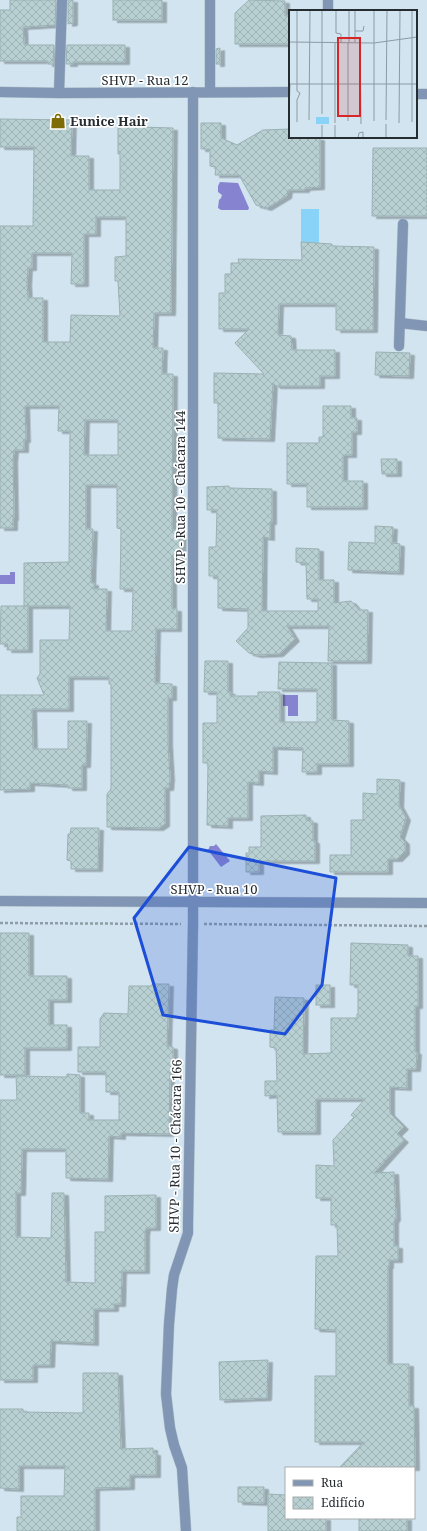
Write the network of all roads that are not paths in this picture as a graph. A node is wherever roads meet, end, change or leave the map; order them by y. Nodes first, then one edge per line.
1 (62, 0) edge
2 (210, 0) edge
3 (0, 92) edge
4 (193, 92) junction
5 (210, 92) junction
6 (289, 92) edge
7 (59, 93) junction
8 (403, 224) dead end
9 (400, 323) junction
10 (427, 326) edge
11 (399, 346) dead end
12 (0, 901) edge
13 (192, 902) junction
14 (427, 902) edge
15 (186, 1531) edge

1 - 7 street
2 - 5 street
3 - 7 street, SHVP - Rua 12
4 - 5 street, SHVP - Rua 12
4 - 7 street, SHVP - Rua 12
4 - 13 street, SHVP - Rua 10 - Chácara 144
5 - 6 street, SHVP - Rua 12
8 - 9 street
9 - 10 street
9 - 11 street
12 - 13 street, SHVP - Rua 10
13 - 14 street, SHVP - Rua 10
13 - 15 street, SHVP - Rua 10 - Chácara 166

